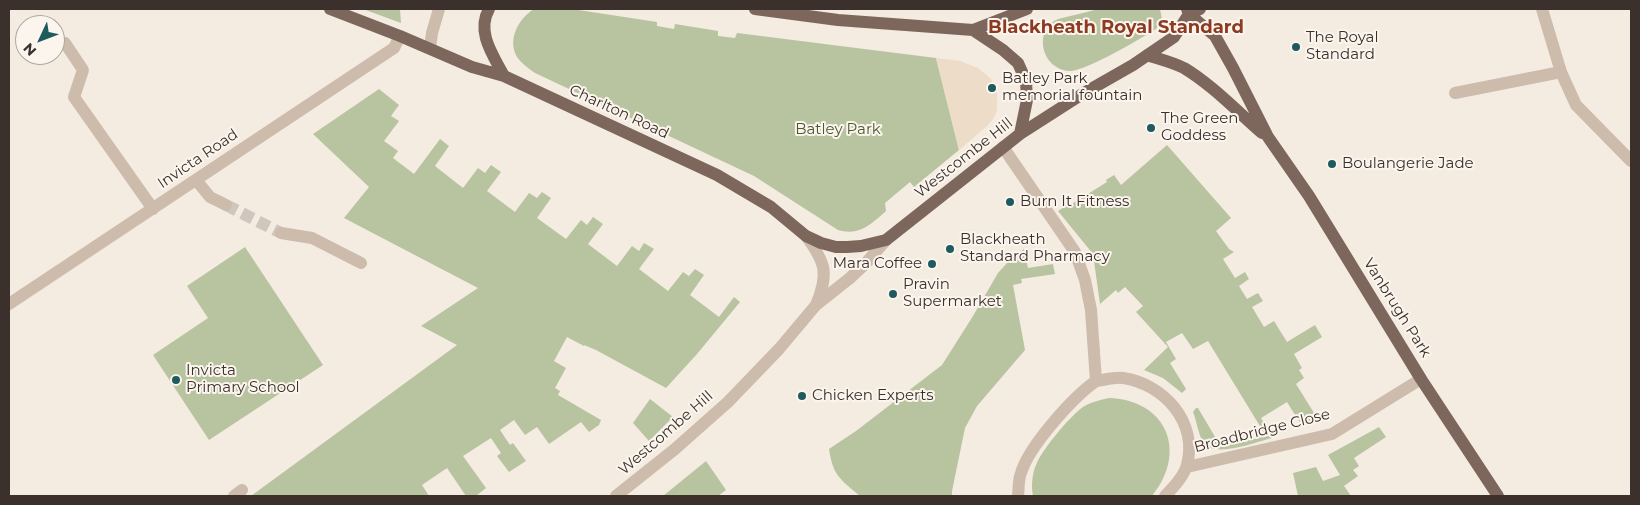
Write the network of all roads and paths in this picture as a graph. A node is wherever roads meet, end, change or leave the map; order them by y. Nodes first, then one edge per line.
1 (330, 9) edge
2 (439, 9) edge
3 (489, 9) edge
4 (756, 9) edge
5 (1027, 9) edge
6 (1542, 9) edge
7 (1192, 11) edge
8 (972, 30) junction
9 (400, 36) junction
10 (65, 43) dead end
11 (430, 48) junction
12 (1147, 55) junction
13 (1561, 72) junction
14 (504, 76) junction
15 (1455, 93) dead end
16 (1020, 134) junction
17 (1268, 138) junction
18 (1003, 147) junction
19 (1631, 161) edge
20 (196, 180) junction
21 (226, 205) tunnel mouth
22 (153, 209) junction
23 (281, 233) tunnel mouth
24 (806, 236) junction
25 (886, 240) junction
26 (361, 263) dead end
27 (9, 304) edge
28 (816, 305) junction
29 (1422, 379) junction
30 (1096, 381) junction
31 (1187, 467) junction
32 (616, 496) edge
33 (1018, 496) edge
34 (1165, 496) edge
35 (1498, 496) edge

1 - 9 main road, Charlton Road
2 - 11 street
3 - 14 main road
4 - 8 main road
5 - 8 main road
6 - 13 street
7 - 12 main road, Westcombe Hill
7 - 17 main road, Vanbrugh Park
8 - 16 main road
9 - 11 main road, Charlton Road
9 - 20 street, Invicta Road
10 - 22 street
11 - 14 main road, Charlton Road
12 - 16 main road, Westcombe Hill
12 - 17 main road, Vanbrugh Park
13 - 15 street
13 - 19 street
14 - 24 main road, Charlton Road
16 - 18 main road, Westcombe Hill
17 - 29 main road, Vanbrugh Park
18 - 25 main road, Westcombe Hill
18 - 30 street
20 - 21 street
20 - 22 street, Invicta Road
22 - 27 street, Invicta Road
23 - 26 street
24 - 25 main road, Charlton Road
24 - 28 street, Westcombe Hill
25 - 28 street, Westcombe Hill
28 - 32 street, Westcombe Hill
29 - 31 street, Broadbridge Close
29 - 35 main road, Vanbrugh Park
30 - 31 street, Broadbridge Close
30 - 33 street
31 - 34 street, Broadbridge Close

